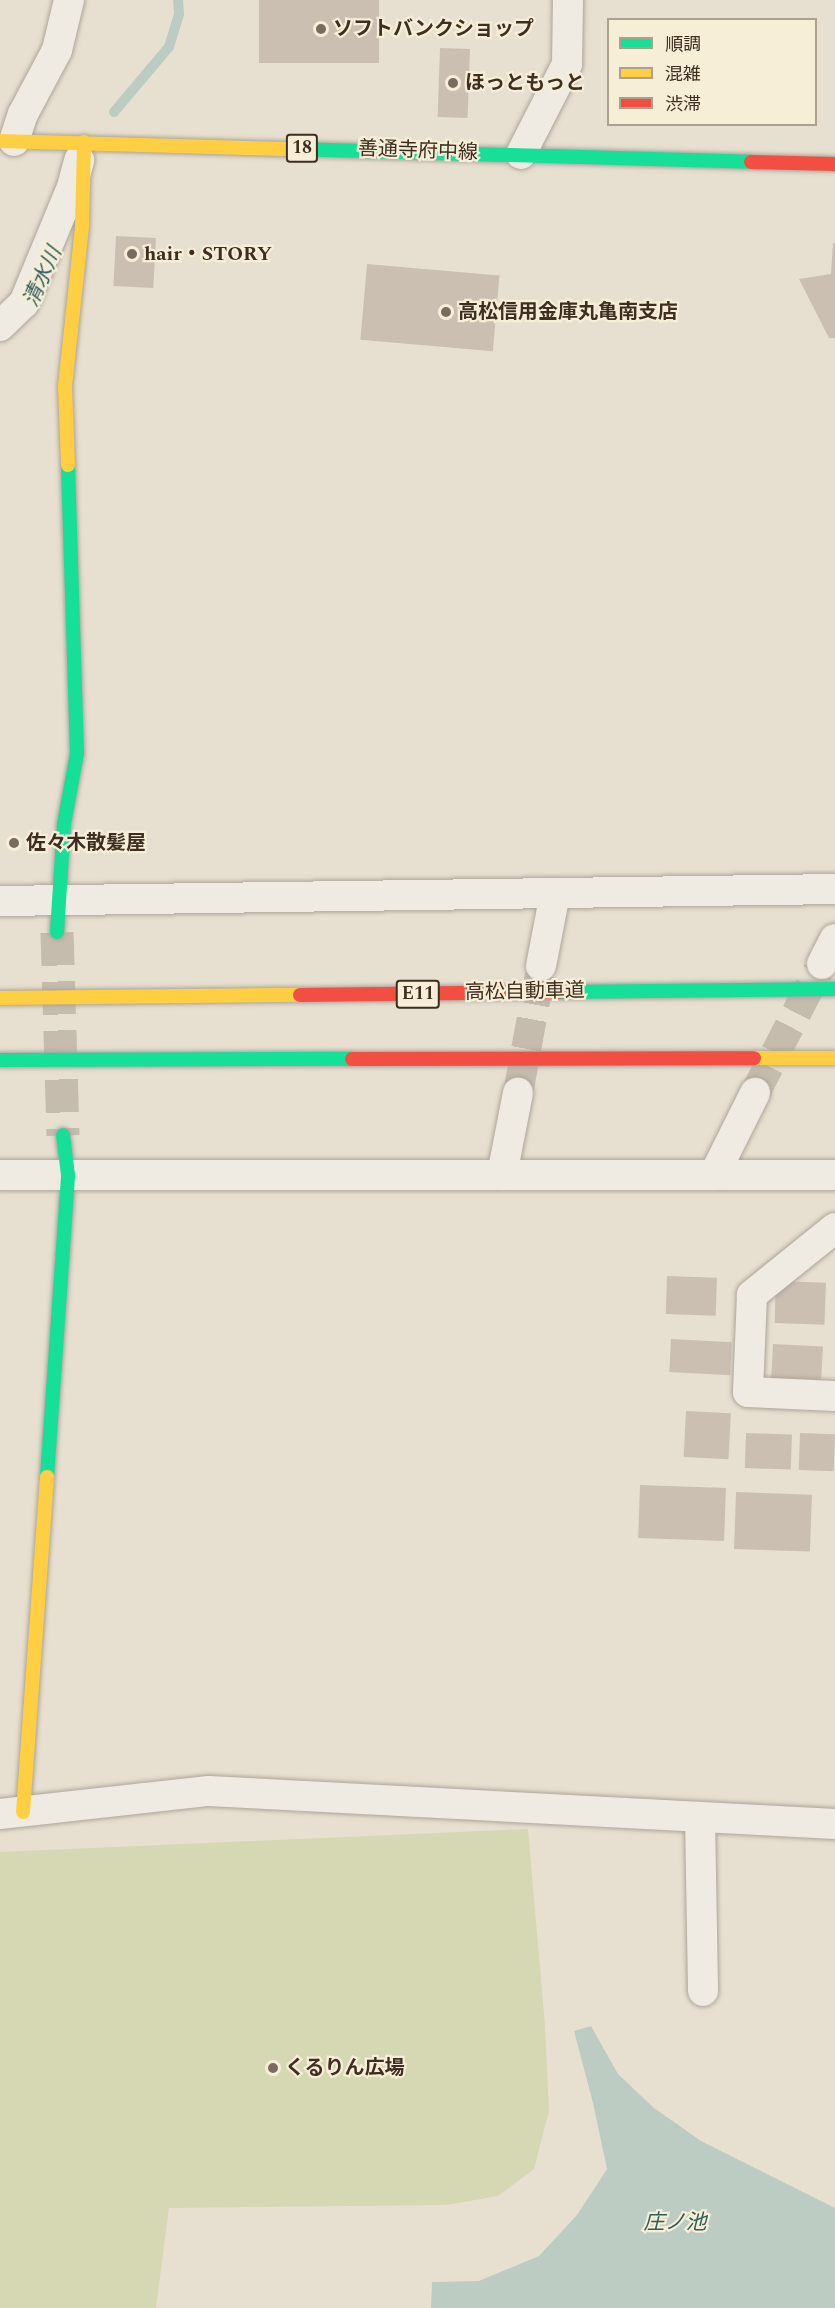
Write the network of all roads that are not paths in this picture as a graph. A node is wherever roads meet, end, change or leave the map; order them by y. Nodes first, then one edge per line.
1 (69, 0) edge
2 (568, 0) edge
3 (7, 141) edge
4 (84, 142) junction
5 (521, 154) junction
6 (835, 164) edge
7 (0, 326) edge
8 (835, 889) edge
9 (555, 893) junction
10 (58, 899) junction
11 (0, 901) edge
12 (57, 932) tunnel mouth
13 (831, 964) edge
14 (541, 966) tunnel mouth
15 (0, 998) edge
16 (835, 1058) edge
17 (0, 1060) edge
18 (518, 1093) tunnel mouth
19 (755, 1093) tunnel mouth
20 (63, 1135) tunnel mouth
21 (0, 1175) edge
22 (68, 1175) junction
23 (502, 1175) junction
24 (714, 1175) junction
25 (835, 1175) edge
26 (835, 1228) edge
27 (835, 1396) edge
28 (12, 1813) edge
29 (700, 1817) junction
30 (835, 1824) edge
31 (703, 1991) dead end

1 - 3 street
2 - 5 street
3 - 4 main road, 善通寺府中線 / 18
4 - 5 main road, 善通寺府中線 / 18
4 - 7 street
4 - 10 main road
5 - 6 main road, 善通寺府中線 / 18
8 - 9 street
9 - 10 street
9 - 14 street
10 - 11 street
10 - 12 main road
13 - 15 main road, 高松自動車道 / E11
16 - 17 main road
18 - 23 street
19 - 24 street
20 - 22 main road
21 - 22 street
22 - 23 street
22 - 28 main road
23 - 24 street
24 - 25 street
26 - 27 street
28 - 29 street
29 - 30 street
29 - 31 street

